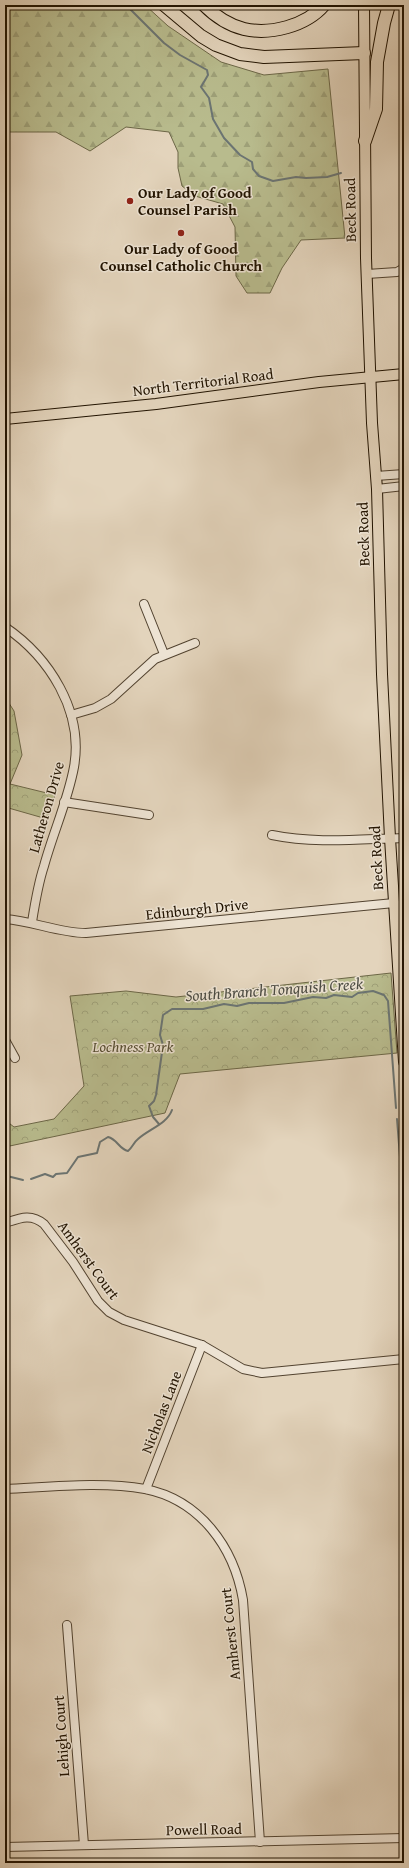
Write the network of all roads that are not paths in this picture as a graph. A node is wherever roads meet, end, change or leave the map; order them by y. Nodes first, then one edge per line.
1 (164, 5) edge
2 (204, 5) edge
3 (324, 5) edge
4 (364, 5) edge
5 (389, 5) edge
6 (364, 53) junction
7 (365, 141) junction
8 (404, 268) edge
9 (367, 274) junction
10 (404, 374) edge
11 (371, 376) junction
12 (5, 419) edge
13 (404, 474) edge
14 (376, 476) junction
15 (404, 486) edge
16 (376, 489) junction
17 (144, 604) dead end
18 (5, 627) edge
19 (195, 642) dead end
20 (164, 654) junction
21 (71, 715) junction
22 (64, 802) junction
23 (149, 815) dead end
24 (272, 835) dead end
25 (390, 838) junction
26 (404, 838) edge
27 (394, 903) junction
28 (5, 919) edge
29 (32, 922) junction
30 (5, 1040) edge
31 (15, 1058) dead end
32 (404, 1062) edge
33 (5, 1223) edge
34 (202, 1345) junction
35 (404, 1359) edge
36 (5, 1489) edge
37 (146, 1489) junction
38 (67, 1625) dead end
39 (404, 1838) edge
40 (260, 1842) junction
41 (84, 1845) junction
42 (5, 1847) edge

1 - 6 highway
2 - 3 highway
4 - 6 main road, Beck Road
5 - 7 highway
6 - 7 main road, Beck Road
7 - 9 main road, Beck Road
8 - 9 street
9 - 11 main road, Beck Road
10 - 11 main road, North Territorial Road
11 - 12 main road, North Territorial Road
11 - 14 main road, Beck Road
13 - 14 street
14 - 16 main road, Beck Road
15 - 16 street
16 - 25 main road, Beck Road
17 - 20 street
18 - 21 street, Latheron Drive
19 - 20 street
20 - 21 street
21 - 22 street, Latheron Drive
22 - 23 street
22 - 29 street, Latheron Drive
24 - 25 street
25 - 26 street
25 - 27 main road, Beck Road
27 - 29 street, Edinburgh Drive
27 - 32 main road, Beck Road
28 - 29 street, Edinburgh Drive
30 - 31 street
33 - 34 street, Amherst Court
34 - 35 street, Amherst Court
34 - 37 street, Nicholas Lane
36 - 37 street, Amherst Court
37 - 40 street, Amherst Court
38 - 41 street, Lehigh Court
39 - 40 street, Powell Road
40 - 41 street, Powell Road
41 - 42 street, Powell Road

